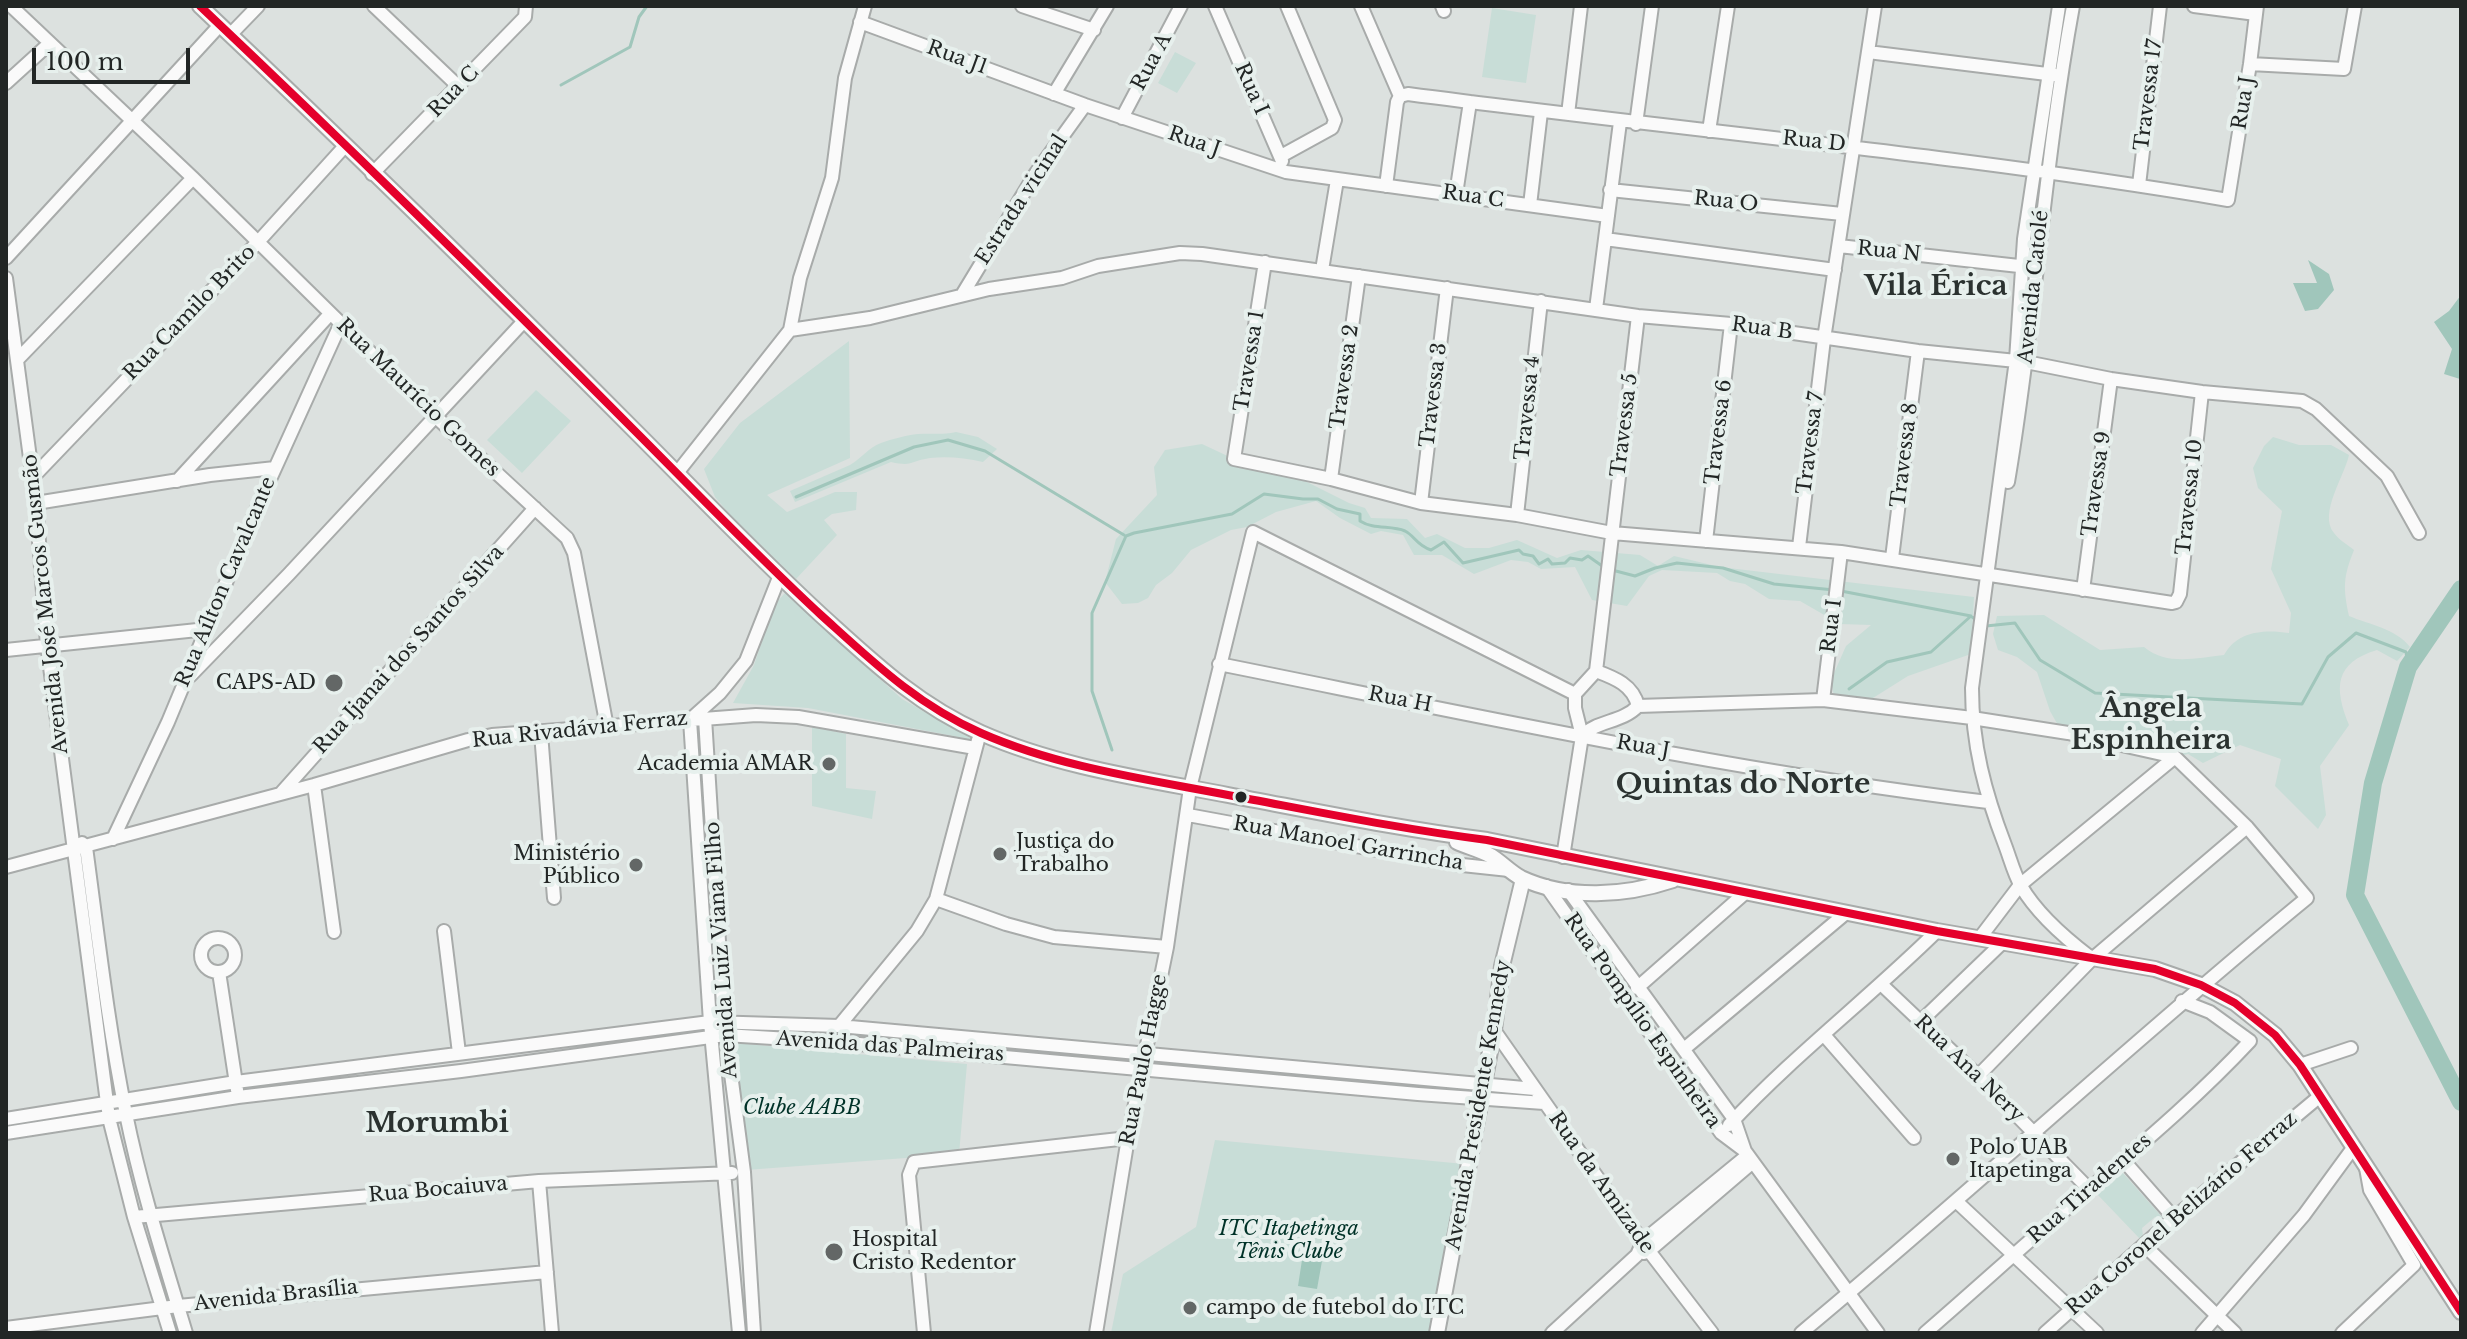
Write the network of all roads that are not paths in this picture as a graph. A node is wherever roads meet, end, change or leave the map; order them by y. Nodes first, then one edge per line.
1 (11, 6) edge
2 (200, 6) edge
3 (258, 6) edge
4 (374, 6) edge
5 (526, 6) edge
6 (865, 6) edge
7 (1022, 6) edge
8 (1107, 6) edge
9 (1181, 6) edge
10 (1215, 6) edge
11 (1287, 6) edge
12 (1361, 6) edge
13 (1581, 6) edge
14 (1652, 6) edge
15 (1728, 6) edge
16 (1875, 6) edge
17 (2059, 6) edge
18 (2073, 6) edge
19 (2160, 6) edge
20 (2194, 6) edge
21 (2355, 6) edge
22 (2256, 10) edge
23 (860, 22) junction
24 (225, 30) junction
25 (1094, 30) junction
26 (50, 43) junction
27 (1868, 52) junction
28 (2250, 64) junction
29 (2054, 75) junction
30 (6, 83) edge
31 (459, 87) junction
32 (1054, 94) junction
33 (1400, 96) junction
34 (1470, 102) junction
35 (1085, 105) junction
36 (1541, 112) junction
37 (1568, 114) junction
38 (1122, 118) junction
39 (132, 120) junction
40 (1620, 122) junction
41 (1636, 124) junction
42 (1709, 131) junction
43 (345, 146) junction
44 (1853, 147) junction
45 (1281, 156) junction
46 (2041, 171) junction
47 (1286, 172) junction
48 (372, 174) junction
49 (193, 178) junction
50 (1337, 180) junction
51 (2139, 185) junction
52 (1386, 186) junction
53 (1610, 190) junction
54 (1456, 194) junction
55 (2228, 200) joint
56 (1530, 205) junction
57 (1842, 214) junction
58 (1608, 216) junction
59 (1605, 239) junction
60 (258, 242) junction
61 (1839, 246) junction
62 (6, 258) edge
63 (1265, 262) junction
64 (2022, 266) junction
65 (2036, 268) junction
66 (1322, 270) junction
67 (1835, 270) junction
68 (1359, 276) junction
69 (6, 278) edge
70 (1447, 288) junction
71 (962, 295) junction
72 (1541, 301) junction
73 (1596, 309) junction
74 (330, 314) junction
75 (1638, 316) junction
76 (525, 320) junction
77 (1731, 324) junction
78 (340, 325) junction
79 (790, 330) junction
80 (9, 331) edge
81 (1824, 339) junction
82 (1918, 351) junction
83 (12, 354) edge
84 (2021, 361) junction
85 (2111, 379) junction
86 (2202, 392) junction
87 (435, 416) junction
88 (275, 468) junction
89 (677, 473) junction
90 (33, 477) junction
91 (1331, 479) junction
92 (177, 481) junction
93 (36, 503) junction
94 (1421, 503) junction
95 (535, 508) junction
96 (1517, 515) junction
97 (1612, 533) junction
98 (2419, 533) dead end
99 (1706, 541) junction
100 (1799, 547) junction
101 (1841, 552) junction
102 (1892, 558) junction
103 (1989, 570) junction
104 (780, 575) junction
105 (2083, 590) junction
106 (207, 629) junction
107 (47, 644) junction
108 (6, 650) edge
109 (1219, 664) junction
110 (1596, 671) junction
111 (185, 681) junction
112 (1575, 694) junction
113 (1823, 700) junction
114 (1638, 706) junction
115 (698, 717) junction
116 (1972, 718) junction
117 (607, 727) junction
118 (541, 733) junction
119 (980, 733) junction
120 (1582, 736) junction
121 (975, 748) junction
122 (2175, 757) junction
123 (314, 785) junction
124 (1190, 788) junction
125 (282, 792) junction
126 (1988, 802) junction
127 (1188, 815) junction
128 (2247, 827) junction
129 (1434, 833) junction
130 (113, 839) junction
131 (1521, 847) junction
132 (80, 848) junction
133 (1563, 857) junction
134 (6, 867) edge
135 (1515, 874) junction
136 (1673, 880) junction
137 (2020, 885) junction
138 (1546, 886) junction
139 (1568, 890) junction
140 (1745, 893) junction
141 (554, 898) dead end
142 (936, 899) junction
143 (1846, 913) junction
144 (444, 931) dead end
145 (1937, 931) junction
146 (334, 932) dead end
147 (1979, 939) junction
148 (2001, 944) junction
149 (1167, 947) junction
150 (2092, 959) junction
151 (219, 972) dead end
152 (1882, 985) junction
153 (2201, 985) junction
154 (1637, 988) junction
155 (2182, 1001) junction
156 (724, 1021) junction
157 (1921, 1021) junction
158 (710, 1022) junction
159 (839, 1026) junction
160 (1494, 1030) junction
161 (611, 1035) junction
162 (1824, 1035) junction
163 (719, 1036) junction
164 (2351, 1048) dead end
165 (1684, 1049) junction
166 (613, 1050) junction
167 (459, 1053) junction
168 (1145, 1053) junction
169 (2300, 1065) junction
170 (1143, 1069) junction
171 (1978, 1076) junction
172 (236, 1082) junction
173 (1535, 1089) junction
174 (1481, 1092) junction
175 (2320, 1096) junction
176 (238, 1097) junction
177 (123, 1099) junction
178 (107, 1102) junction
179 (1544, 1103) junction
180 (126, 1115) junction
181 (109, 1118) junction
182 (6, 1119) edge
183 (1734, 1119) junction
184 (2033, 1131) junction
185 (6, 1133) edge
186 (1721, 1133) junction
187 (1128, 1138) junction
188 (1914, 1138) dead end
189 (2353, 1148) junction
190 (1749, 1156) junction
191 (2124, 1161) junction
192 (2366, 1165) junction
193 (744, 1172) junction
194 (725, 1174) junction
195 (539, 1181) junction
196 (2089, 1189) junction
197 (1956, 1201) junction
198 (150, 1215) junction
199 (134, 1217) junction
200 (2174, 1218) junction
201 (2144, 1245) junction
202 (1643, 1249) junction
203 (2015, 1255) junction
204 (547, 1272) junction
205 (1847, 1294) junction
206 (178, 1306) junction
207 (162, 1308) junction
208 (2071, 1308) junction
209 (2461, 1312) edge
210 (2218, 1316) junction
211 (6, 1328) edge
212 (170, 1333) edge
213 (186, 1333) edge
214 (552, 1333) edge
215 (739, 1333) edge
216 (754, 1333) edge
217 (924, 1333) edge
218 (1096, 1333) edge
219 (1437, 1333) edge
220 (1552, 1333) edge
221 (1712, 1333) edge
222 (1801, 1333) edge
223 (1878, 1333) edge
224 (1925, 1333) edge
225 (2045, 1333) edge
226 (2097, 1333) edge
227 (2202, 1333) edge
228 (2235, 1333) edge
229 (2342, 1333) edge

1 - 26 street, Rua Maurício Gomes
2 - 24 main road
3 - 24 street
4 - 31 street
5 - 31 street, Rua C
6 - 23 street
7 - 25 street
8 - 25 street
9 - 38 street, Rua A
10 - 45 street, Rua I
11 - 45 street
12 - 33 street
13 - 37 street
14 - 41 street
15 - 42 street
16 - 27 street, Travessa 7
17 - 29 street, Avenida Catolé
18 - 29 street, Avenida Catolé
19 - 51 street, Travessa 17
20 - 22 street
21 - 28 street
22 - 28 street, Rua J
23 - 32 street, Rua J1
23 - 79 street
24 - 39 street
24 - 43 main road
25 - 32 street
26 - 30 street
26 - 39 street, Rua Maurício Gomes
27 - 29 street
27 - 44 street, Travessa 7
28 - 55 street, Rua J
29 - 46 street, Avenida Catolé
31 - 48 street, Rua C
32 - 35 street, Rua J
33 - 34 street, Rua D
33 - 52 street
34 - 36 street, Rua D
34 - 54 street
35 - 38 street, Rua J
35 - 71 street, Estrada vicinal
36 - 37 street, Rua D
36 - 56 street
37 - 40 street, Rua D
38 - 47 street, Rua J
39 - 49 street, Rua Maurício Gomes
39 - 62 street
40 - 41 street, Rua D
40 - 53 street
41 - 42 street, Rua D
42 - 44 street, Rua D
43 - 48 main road
43 - 60 street, Rua Camilo Brito
44 - 46 street, Rua D
44 - 57 street, Travessa 7
45 - 47 street, Rua I
46 - 51 street, Rua D
46 - 64 street, Avenida Catolé
46 - 65 street, Avenida Catolé
47 - 50 street, Rua J
48 - 76 main road
49 - 60 street, Rua Maurício Gomes
49 - 83 street
50 - 52 street, Rua C
50 - 66 street
51 - 55 street, Rua D
52 - 54 street, Rua C
53 - 57 street, Rua O
53 - 58 street
54 - 56 street, Rua C
56 - 58 street, Rua C
57 - 61 street, Travessa 7
58 - 59 street
59 - 67 street
59 - 73 street
60 - 74 street, Rua Maurício Gomes
60 - 90 street, Rua Camilo Brito
61 - 64 street, Rua N
61 - 67 street, Travessa 7
63 - 66 street, Rua B
63 - 71 street, Rua B
63 - 91 street, Travessa 1
64 - 65 street, Rua N
64 - 84 street, Avenida Catolé
65 - 84 street, Avenida Catolé
66 - 68 street, Rua B
67 - 81 street, Travessa 7
68 - 70 street, Rua B
68 - 91 street, Travessa 2
69 - 80 street, Avenida José Marcos Gusmão
70 - 72 street, Rua B
70 - 94 street, Travessa 3
71 - 79 street, Rua B
72 - 73 street, Rua B
72 - 96 street, Travessa 4
73 - 75 street, Rua B
74 - 78 street, Rua Maurício Gomes
74 - 92 street
75 - 77 street, Rua B
75 - 97 street, Travessa 5
76 - 87 street
76 - 89 main road
77 - 81 street, Rua B
77 - 99 street, Travessa 6
78 - 87 street, Rua Maurício Gomes
78 - 88 street, Rua Aílton Cavalcante
79 - 89 street
80 - 83 street, Avenida José Marcos Gusmão
81 - 82 street, Rua B
81 - 100 street, Travessa 7
82 - 84 street, Rua B
82 - 102 street, Travessa 8
83 - 90 street, Avenida José Marcos Gusmão
84 - 85 street, Rua B
84 - 103 street, Avenida Catolé
85 - 86 street, Rua B
85 - 105 street, Travessa 9
86 - 98 street, Rua B
86 - 105 street, Travessa 10
87 - 95 street, Rua Maurício Gomes
87 - 111 street
88 - 92 street
88 - 106 street, Rua Aílton Cavalcante
89 - 104 main road
90 - 93 street, Avenida José Marcos Gusmão
91 - 94 street
92 - 93 street
93 - 107 street, Avenida José Marcos Gusmão
94 - 96 street
95 - 117 street, Rua Maurício Gomes
95 - 125 street, Rua Ijanai dos Santos Silva
96 - 97 street
97 - 99 street
97 - 110 street, Travessa 5
99 - 100 street
100 - 101 street
101 - 102 street
101 - 113 street, Rua I
102 - 103 street
103 - 105 street
103 - 116 street, Avenida Catolé
104 - 115 street
104 - 119 main road
106 - 107 street
106 - 111 street, Rua Aílton Cavalcante
107 - 108 street
107 - 132 street, Avenida José Marcos Gusmão
109 - 112 street
109 - 120 street, Rua H
109 - 124 street
110 - 112 street
110 - 114 street
111 - 130 street, Rua Aílton Cavalcante
112 - 120 street
113 - 114 street
113 - 116 street
114 - 120 street
115 - 117 street, Rua Rivadávia Ferraz
115 - 121 street, Rua Rivadávia Ferraz
115 - 156 street, Avenida Luiz Viana Filho
115 - 158 street, Avenida Luiz Viana Filho
116 - 122 street
116 - 126 street, Avenida Catolé
117 - 118 street, Rua Rivadávia Ferraz
118 - 123 street, Rua Rivadávia Ferraz
118 - 141 street
119 - 121 street
119 - 124 main road
120 - 126 street, Rua J
120 - 133 street
121 - 142 street
122 - 128 street
122 - 137 street
123 - 125 street, Rua Rivadávia Ferraz
123 - 146 street
124 - 127 street, Rua Paulo Hagge
124 - 129 main road
125 - 130 street, Rua Rivadávia Ferraz
126 - 137 street, Avenida Catolé
127 - 135 street, Rua Manoel Garrincha
127 - 149 street, Rua Paulo Hagge
128 - 150 street
128 - 153 street
129 - 131 main road
129 - 135 main road
130 - 132 street, Rua Rivadávia Ferraz
131 - 133 main road
131 - 135 main road, Avenida Presidente Kennedy
132 - 134 street, Rua Rivadávia Ferraz
132 - 177 street, Avenida José Marcos Gusmão
132 - 178 street, Avenida José Marcos Gusmão
133 - 136 main road
135 - 138 main road
135 - 160 main road, Avenida Presidente Kennedy
136 - 139 main road
136 - 140 main road
137 - 147 street
137 - 150 street, Avenida Catolé
138 - 139 main road
138 - 186 street, Rua Pompílio Espinheira
139 - 154 street, Rua Pompílio Espinheira
140 - 143 main road
140 - 154 street
142 - 149 street
142 - 159 street
143 - 145 main road
143 - 165 street
144 - 167 street
145 - 147 main road
145 - 152 street
147 - 148 main road
148 - 150 main road
148 - 157 street
149 - 168 street, Rua Paulo Hagge
150 - 153 main road
150 - 171 street
151 - 172 street
152 - 157 street, Rua Ana Nery
152 - 162 street
153 - 155 street
153 - 169 main road
154 - 165 street, Rua Pompílio Espinheira
155 - 184 street
155 - 191 street, Rua Tiradentes
156 - 158 street, Avenida das Palmeiras
156 - 159 street, Avenida das Palmeiras
156 - 163 street, Avenida Luiz Viana Filho
157 - 171 street, Rua Ana Nery
158 - 161 street, Avenida das Palmeiras
158 - 163 street, Avenida Luiz Viana Filho
159 - 168 street, Avenida das Palmeiras
160 - 173 street, Rua da Amizade
160 - 174 main road, Avenida Presidente Kennedy
161 - 166 street
161 - 167 street, Avenida das Palmeiras
162 - 183 street
162 - 188 street
163 - 166 street, Avenida das Palmeiras
163 - 170 street, Avenida das Palmeiras
163 - 193 street, Avenida Luiz Viana Filho
163 - 194 street, Avenida Luiz Viana Filho
164 - 169 street
165 - 183 street, Rua Pompílio Espinheira
166 - 176 street, Avenida das Palmeiras
167 - 172 street, Avenida das Palmeiras
168 - 170 street, Rua Paulo Hagge
168 - 174 street, Avenida das Palmeiras
169 - 175 main road
170 - 174 street, Avenida das Palmeiras
170 - 187 street, Rua Paulo Hagge
171 - 184 street, Rua Ana Nery
172 - 176 street
172 - 177 street, Avenida das Palmeiras
173 - 174 street, Avenida das Palmeiras
173 - 179 street, Rua da Amizade
174 - 179 street, Avenida das Palmeiras
174 - 219 main road, Avenida Presidente Kennedy
175 - 189 main road
175 - 200 street, Rua Coronel Belizário Ferraz
176 - 180 street, Avenida das Palmeiras
177 - 178 street, Avenida das Palmeiras
177 - 180 street, Avenida José Marcos Gusmão
178 - 181 street, Avenida José Marcos Gusmão
178 - 182 street, Avenida das Palmeiras
179 - 202 street, Rua da Amizade
180 - 181 street, Avenida das Palmeiras
180 - 198 street, Avenida José Marcos Gusmão
181 - 185 street, Avenida das Palmeiras
181 - 199 street, Avenida José Marcos Gusmão
183 - 186 street
183 - 190 street, Rua Pompílio Espinheira
184 - 196 street, Rua Ana Nery
184 - 197 street
186 - 190 street, Rua Pompílio Espinheira
187 - 217 street
187 - 218 street, Rua Paulo Hagge
189 - 192 main road
189 - 210 street
190 - 202 street
190 - 205 street, Rua Pompílio Espinheira
191 - 196 street, Rua Tiradentes
191 - 200 street
192 - 209 main road
192 - 229 street
193 - 194 street, Rua Bocaiuva
193 - 216 street, Avenida Luiz Viana Filho
194 - 195 street, Rua Bocaiuva
194 - 215 street, Avenida Luiz Viana Filho
195 - 198 street, Rua Bocaiuva
195 - 204 street
196 - 203 street, Rua Tiradentes
197 - 203 street
197 - 205 street
198 - 199 street, Rua Bocaiuva
198 - 206 street, Avenida José Marcos Gusmão
199 - 207 street, Avenida José Marcos Gusmão
200 - 201 street, Rua Coronel Belizário Ferraz
201 - 208 street, Rua Coronel Belizário Ferraz
201 - 210 street
202 - 220 street
202 - 221 street, Rua da Amizade
203 - 208 street
203 - 224 street, Rua Tiradentes
204 - 206 street, Avenida Brasília
204 - 214 street
205 - 222 street
205 - 223 street, Rua Pompílio Espinheira
206 - 207 street, Avenida Brasília
206 - 213 street, Avenida José Marcos Gusmão
207 - 211 street, Avenida Brasília
207 - 212 street, Avenida José Marcos Gusmão
208 - 225 street, Rua Coronel Belizário Ferraz
208 - 226 street
210 - 227 street
210 - 228 street

